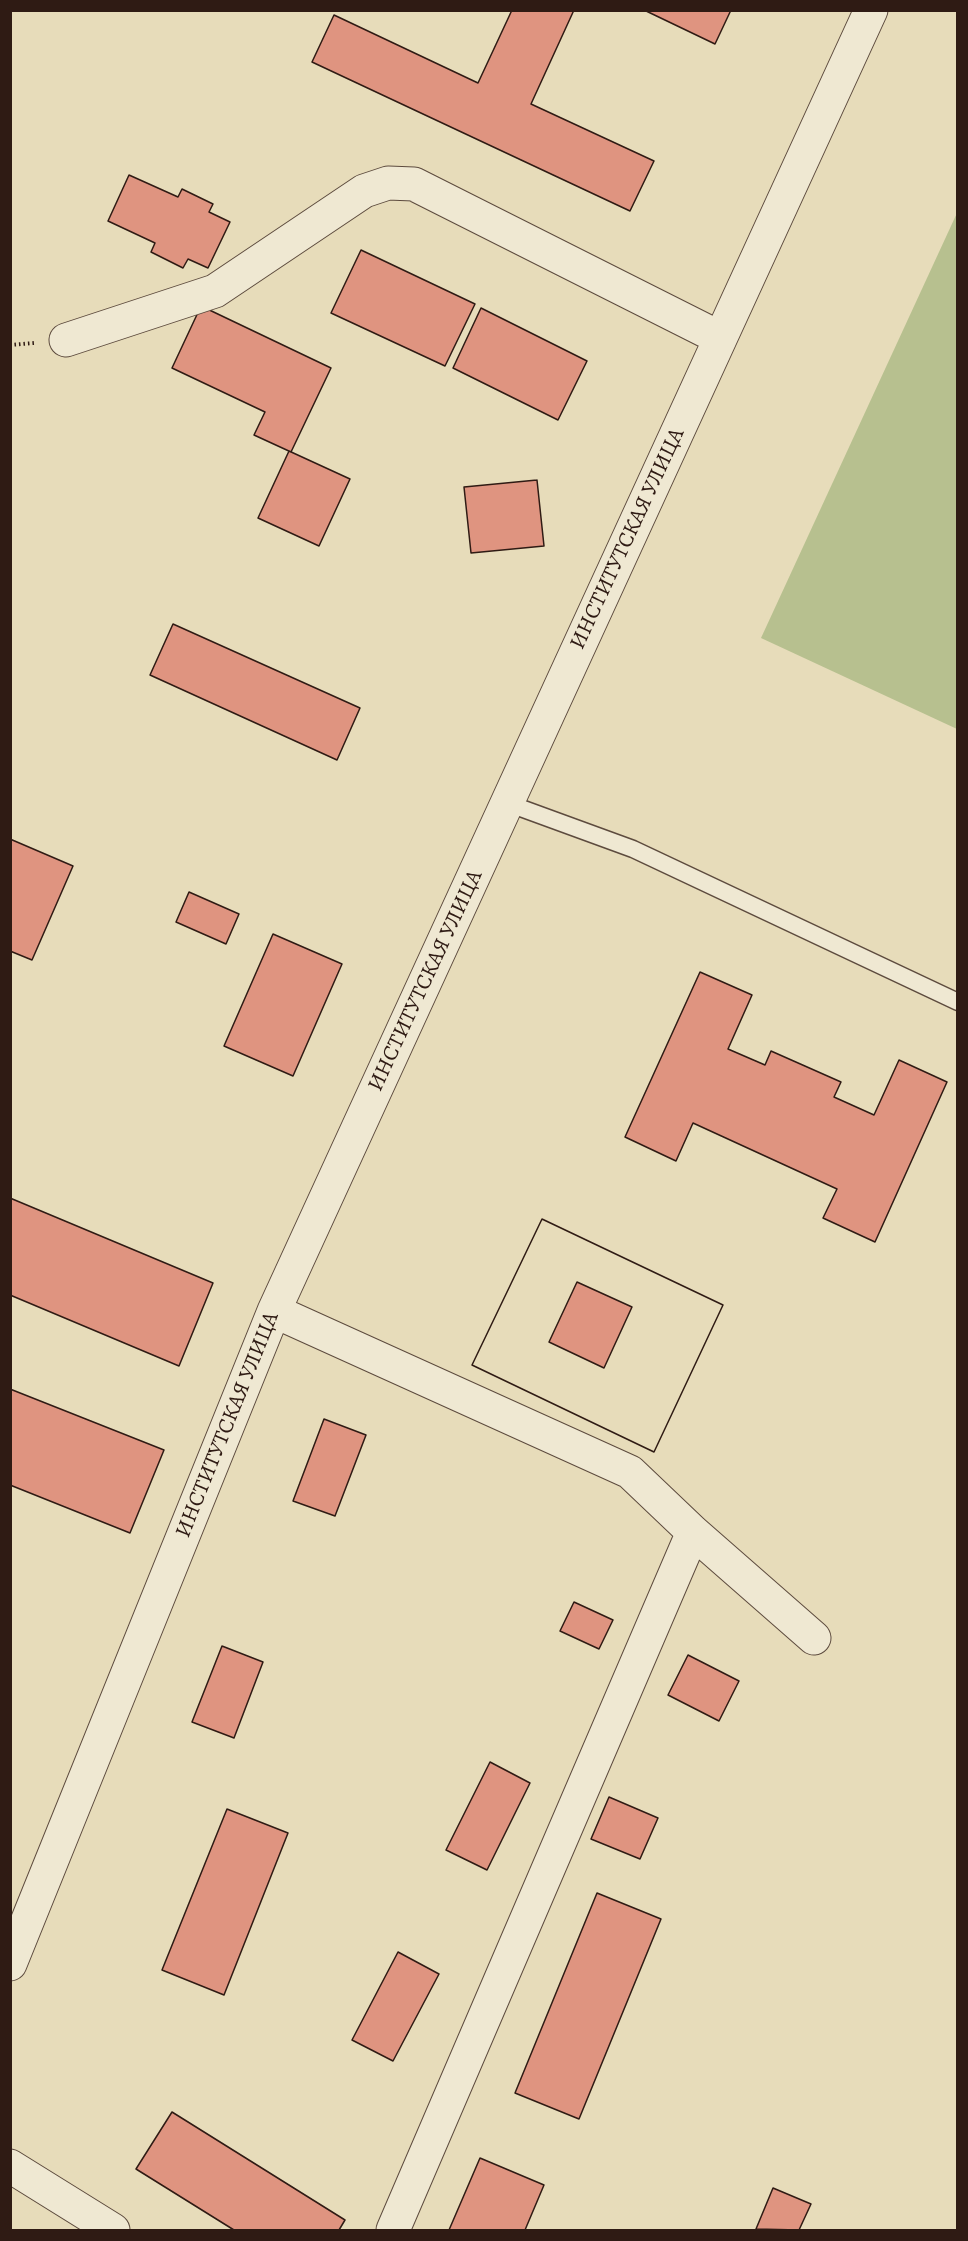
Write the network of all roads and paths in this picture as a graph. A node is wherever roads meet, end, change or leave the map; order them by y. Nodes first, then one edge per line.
1 (871, 10) edge
2 (720, 338) junction
3 (66, 339) dead end
4 (507, 803) junction
5 (957, 1002) edge
6 (274, 1311) junction
7 (693, 1532) junction
8 (814, 1638) dead end
9 (10, 1964) edge
10 (10, 2166) edge
11 (113, 2230) edge
12 (393, 2230) edge

1 - 2 street, ИНСТИТУТСКАЯ УЛИЦА
2 - 3 street
2 - 4 street, ИНСТИТУТСКАЯ УЛИЦА
4 - 5 lane
4 - 6 street, ИНСТИТУТСКАЯ УЛИЦА
6 - 7 street
6 - 9 street, ИНСТИТУТСКАЯ УЛИЦА
7 - 8 street
7 - 12 street
10 - 11 street

